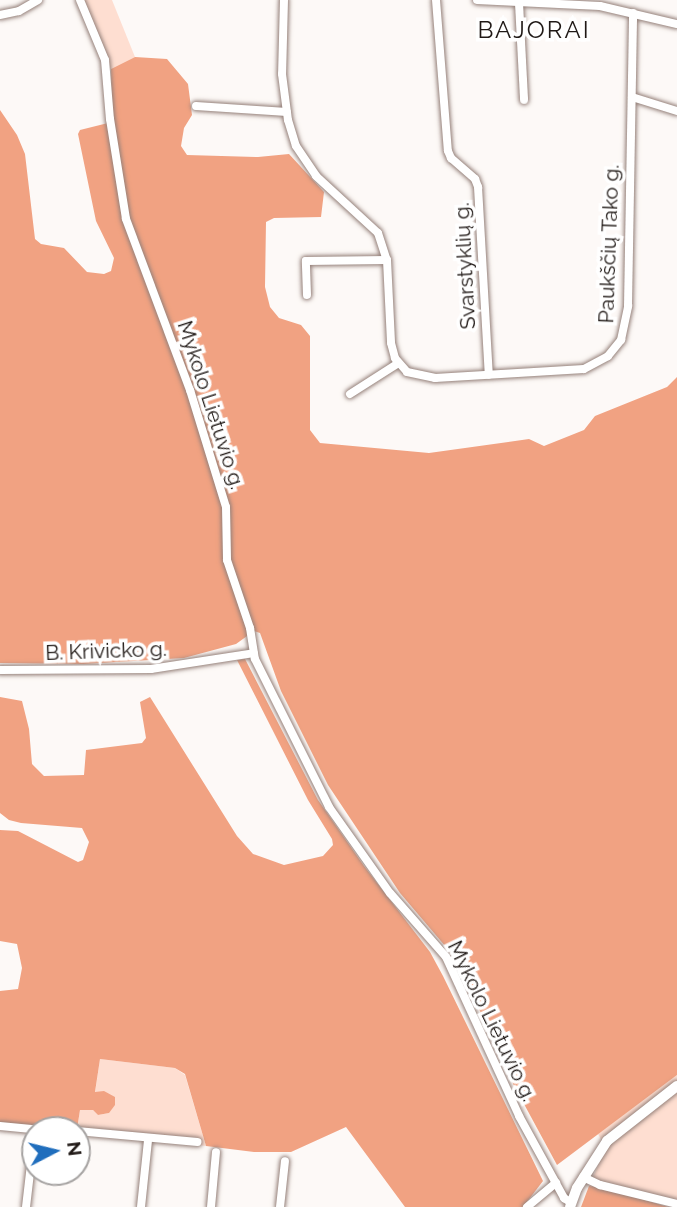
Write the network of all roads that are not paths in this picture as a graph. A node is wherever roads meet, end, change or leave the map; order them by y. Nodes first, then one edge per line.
1 (38, 0) edge
2 (80, 0) edge
3 (284, 0) edge
4 (436, 0) edge
5 (477, 0) edge
6 (487, 0) edge
7 (519, 3) junction
8 (588, 3) edge
9 (633, 13) junction
10 (0, 15) edge
11 (677, 24) edge
12 (632, 97) junction
13 (524, 100) dead end
14 (196, 106) dead end
15 (677, 111) edge
16 (287, 112) junction
17 (387, 260) junction
18 (307, 295) dead end
19 (397, 364) junction
20 (489, 375) junction
21 (349, 394) dead end
22 (254, 653) junction
23 (0, 670) edge
24 (677, 1086) edge
25 (0, 1126) edge
26 (21, 1128) edge
27 (91, 1132) edge
28 (148, 1140) junction
29 (198, 1142) dead end
30 (216, 1152) dead end
31 (285, 1161) dead end
32 (583, 1177) junction
33 (556, 1183) junction
34 (28, 1186) edge
35 (570, 1204) edge
36 (677, 1204) edge
37 (26, 1207) edge
38 (141, 1207) edge
39 (211, 1207) edge
40 (280, 1207) edge
41 (527, 1207) edge

1 - 10 street
2 - 22 street, Mykolo Lietuvio g.
3 - 16 street
4 - 20 street, Svarstyklių g.
5 - 6 street
6 - 7 street
7 - 8 street
7 - 13 street
8 - 9 street
9 - 11 street
9 - 12 street, Paukščių Tako g.
12 - 15 street
12 - 20 street, Paukščių Tako g.
14 - 16 street
16 - 17 street
17 - 18 street
17 - 19 street
19 - 20 street, Paukščių Tako g.
19 - 21 street
22 - 23 street, B. Krivicko g.
22 - 33 street, Mykolo Lietuvio g.
24 - 32 street
25 - 26 street
27 - 28 street
28 - 29 street
28 - 38 street
30 - 39 street
31 - 40 street
32 - 35 street
32 - 36 street
33 - 35 street, Mykolo Lietuvio g.
33 - 41 street
34 - 37 street

